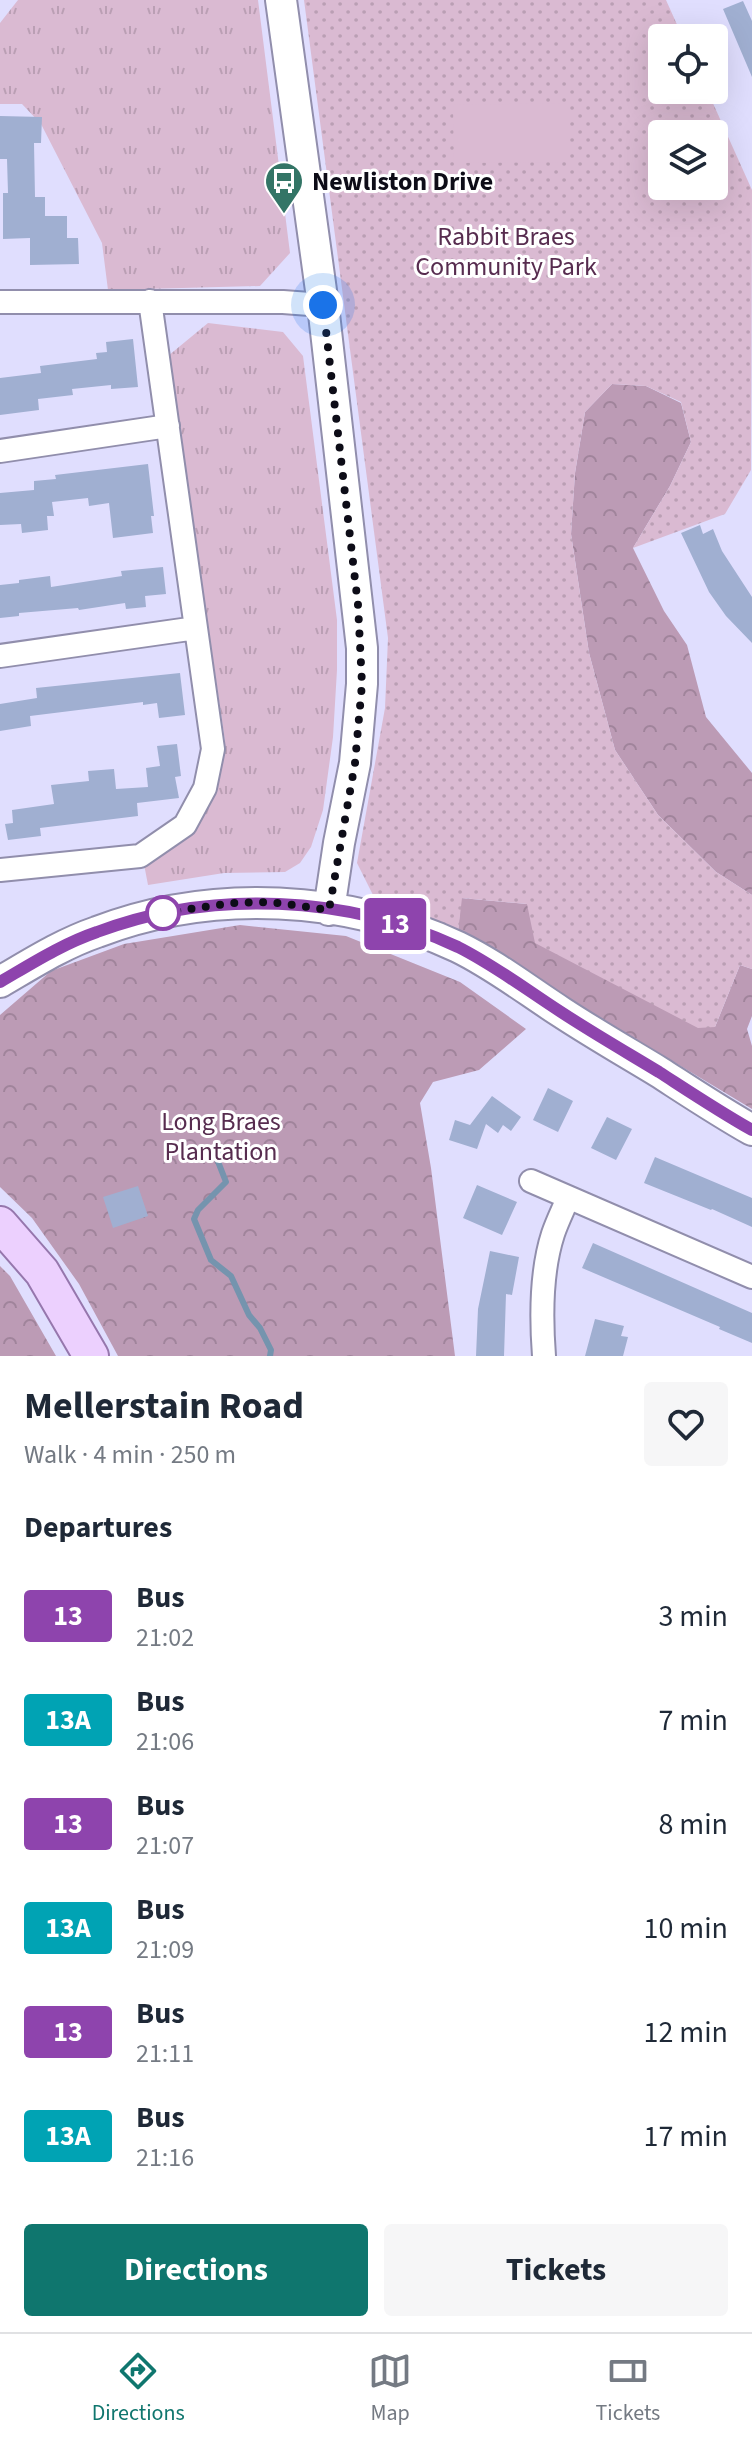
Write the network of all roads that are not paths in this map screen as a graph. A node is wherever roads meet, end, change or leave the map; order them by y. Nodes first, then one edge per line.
1 (281, 0) edge
2 (150, 301) junction
3 (0, 302) edge
4 (323, 305) junction
5 (168, 426) junction
6 (0, 451) edge
7 (196, 628) junction
8 (0, 656) edge
9 (0, 870) edge
10 (329, 910) junction
11 (0, 982) edge
12 (752, 1130) edge
13 (531, 1181) dead end
14 (568, 1198) junction
15 (0, 1224) edge
16 (752, 1277) edge
17 (91, 1356) edge
18 (544, 1356) edge

1 - 4 street
2 - 3 street
2 - 4 street
2 - 5 street
4 - 10 street
5 - 6 street
5 - 7 street
7 - 8 street
7 - 9 street
10 - 11 street
10 - 12 street
13 - 14 street
14 - 16 street
14 - 18 street
15 - 17 main road

